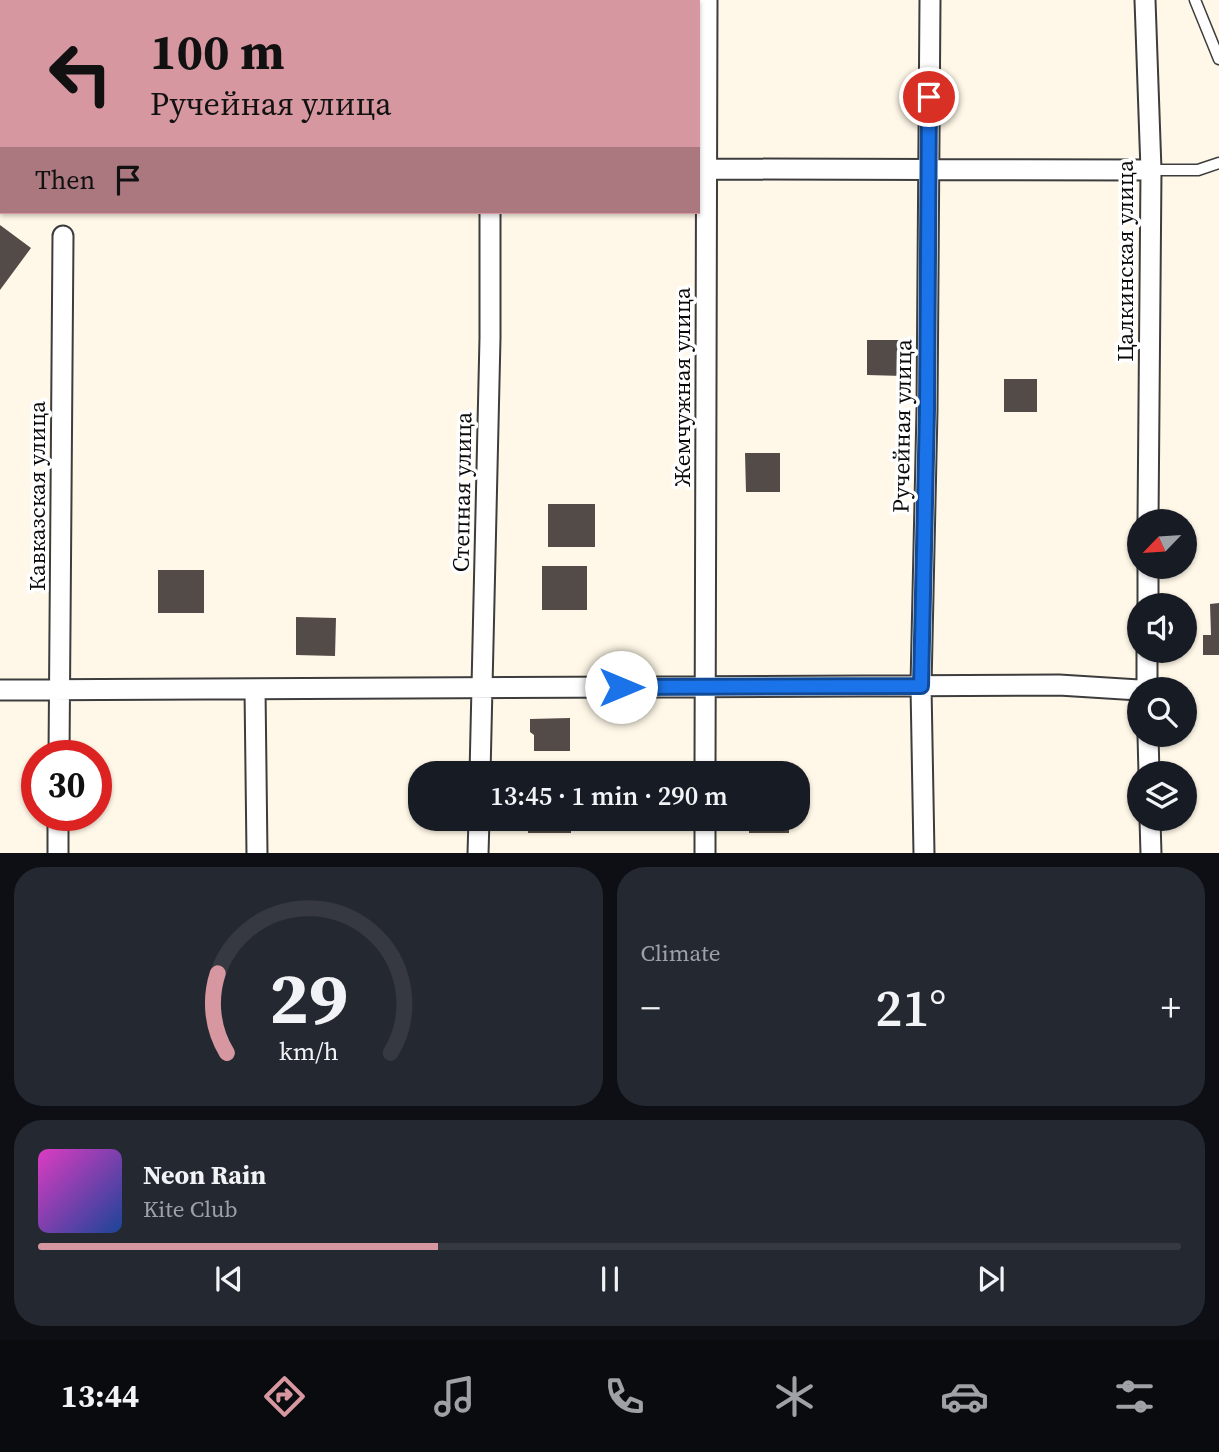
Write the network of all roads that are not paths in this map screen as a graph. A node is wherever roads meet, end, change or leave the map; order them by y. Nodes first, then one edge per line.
1 (707, 0) edge
2 (930, 0) edge
3 (1145, 0) edge
4 (1195, 0) edge
5 (1219, 59) edge
6 (1219, 163) edge
7 (708, 169) junction
8 (929, 170) junction
9 (1151, 170) junction
10 (490, 214) edge
11 (63, 236) dead end
12 (1148, 509) edge
13 (921, 686) junction
14 (705, 687) junction
15 (482, 688) junction
16 (255, 689) junction
17 (1127, 689) edge
18 (0, 690) edge
19 (60, 690) junction
20 (59, 740) edge
21 (480, 761) edge
22 (705, 761) edge
23 (58, 831) edge
24 (479, 831) edge
25 (705, 831) edge
26 (1150, 831) edge
27 (58, 853) edge
28 (257, 853) edge
29 (478, 853) edge
30 (705, 853) edge
31 (924, 853) edge
32 (1151, 853) edge

1 - 7 street, Жемчужная улица
2 - 8 street, Ручейная улица
3 - 9 street, Цалкинская улица
4 - 5 lane
6 - 9 lane
7 - 8 street
7 - 14 street, Жемчужная улица
8 - 9 street
8 - 13 street, Ручейная улица
9 - 12 street, Цалкинская улица
10 - 15 street, Степная улица
11 - 19 street, Кавказская улица
13 - 14 street
13 - 17 street
13 - 31 street, Ручейная улица
14 - 15 street
14 - 22 street, Жемчужная улица
15 - 16 street
15 - 21 street, Степная улица
16 - 19 street
16 - 28 street
18 - 19 street
19 - 20 street, Кавказская улица
23 - 27 street
24 - 29 street
25 - 30 street
26 - 32 street

